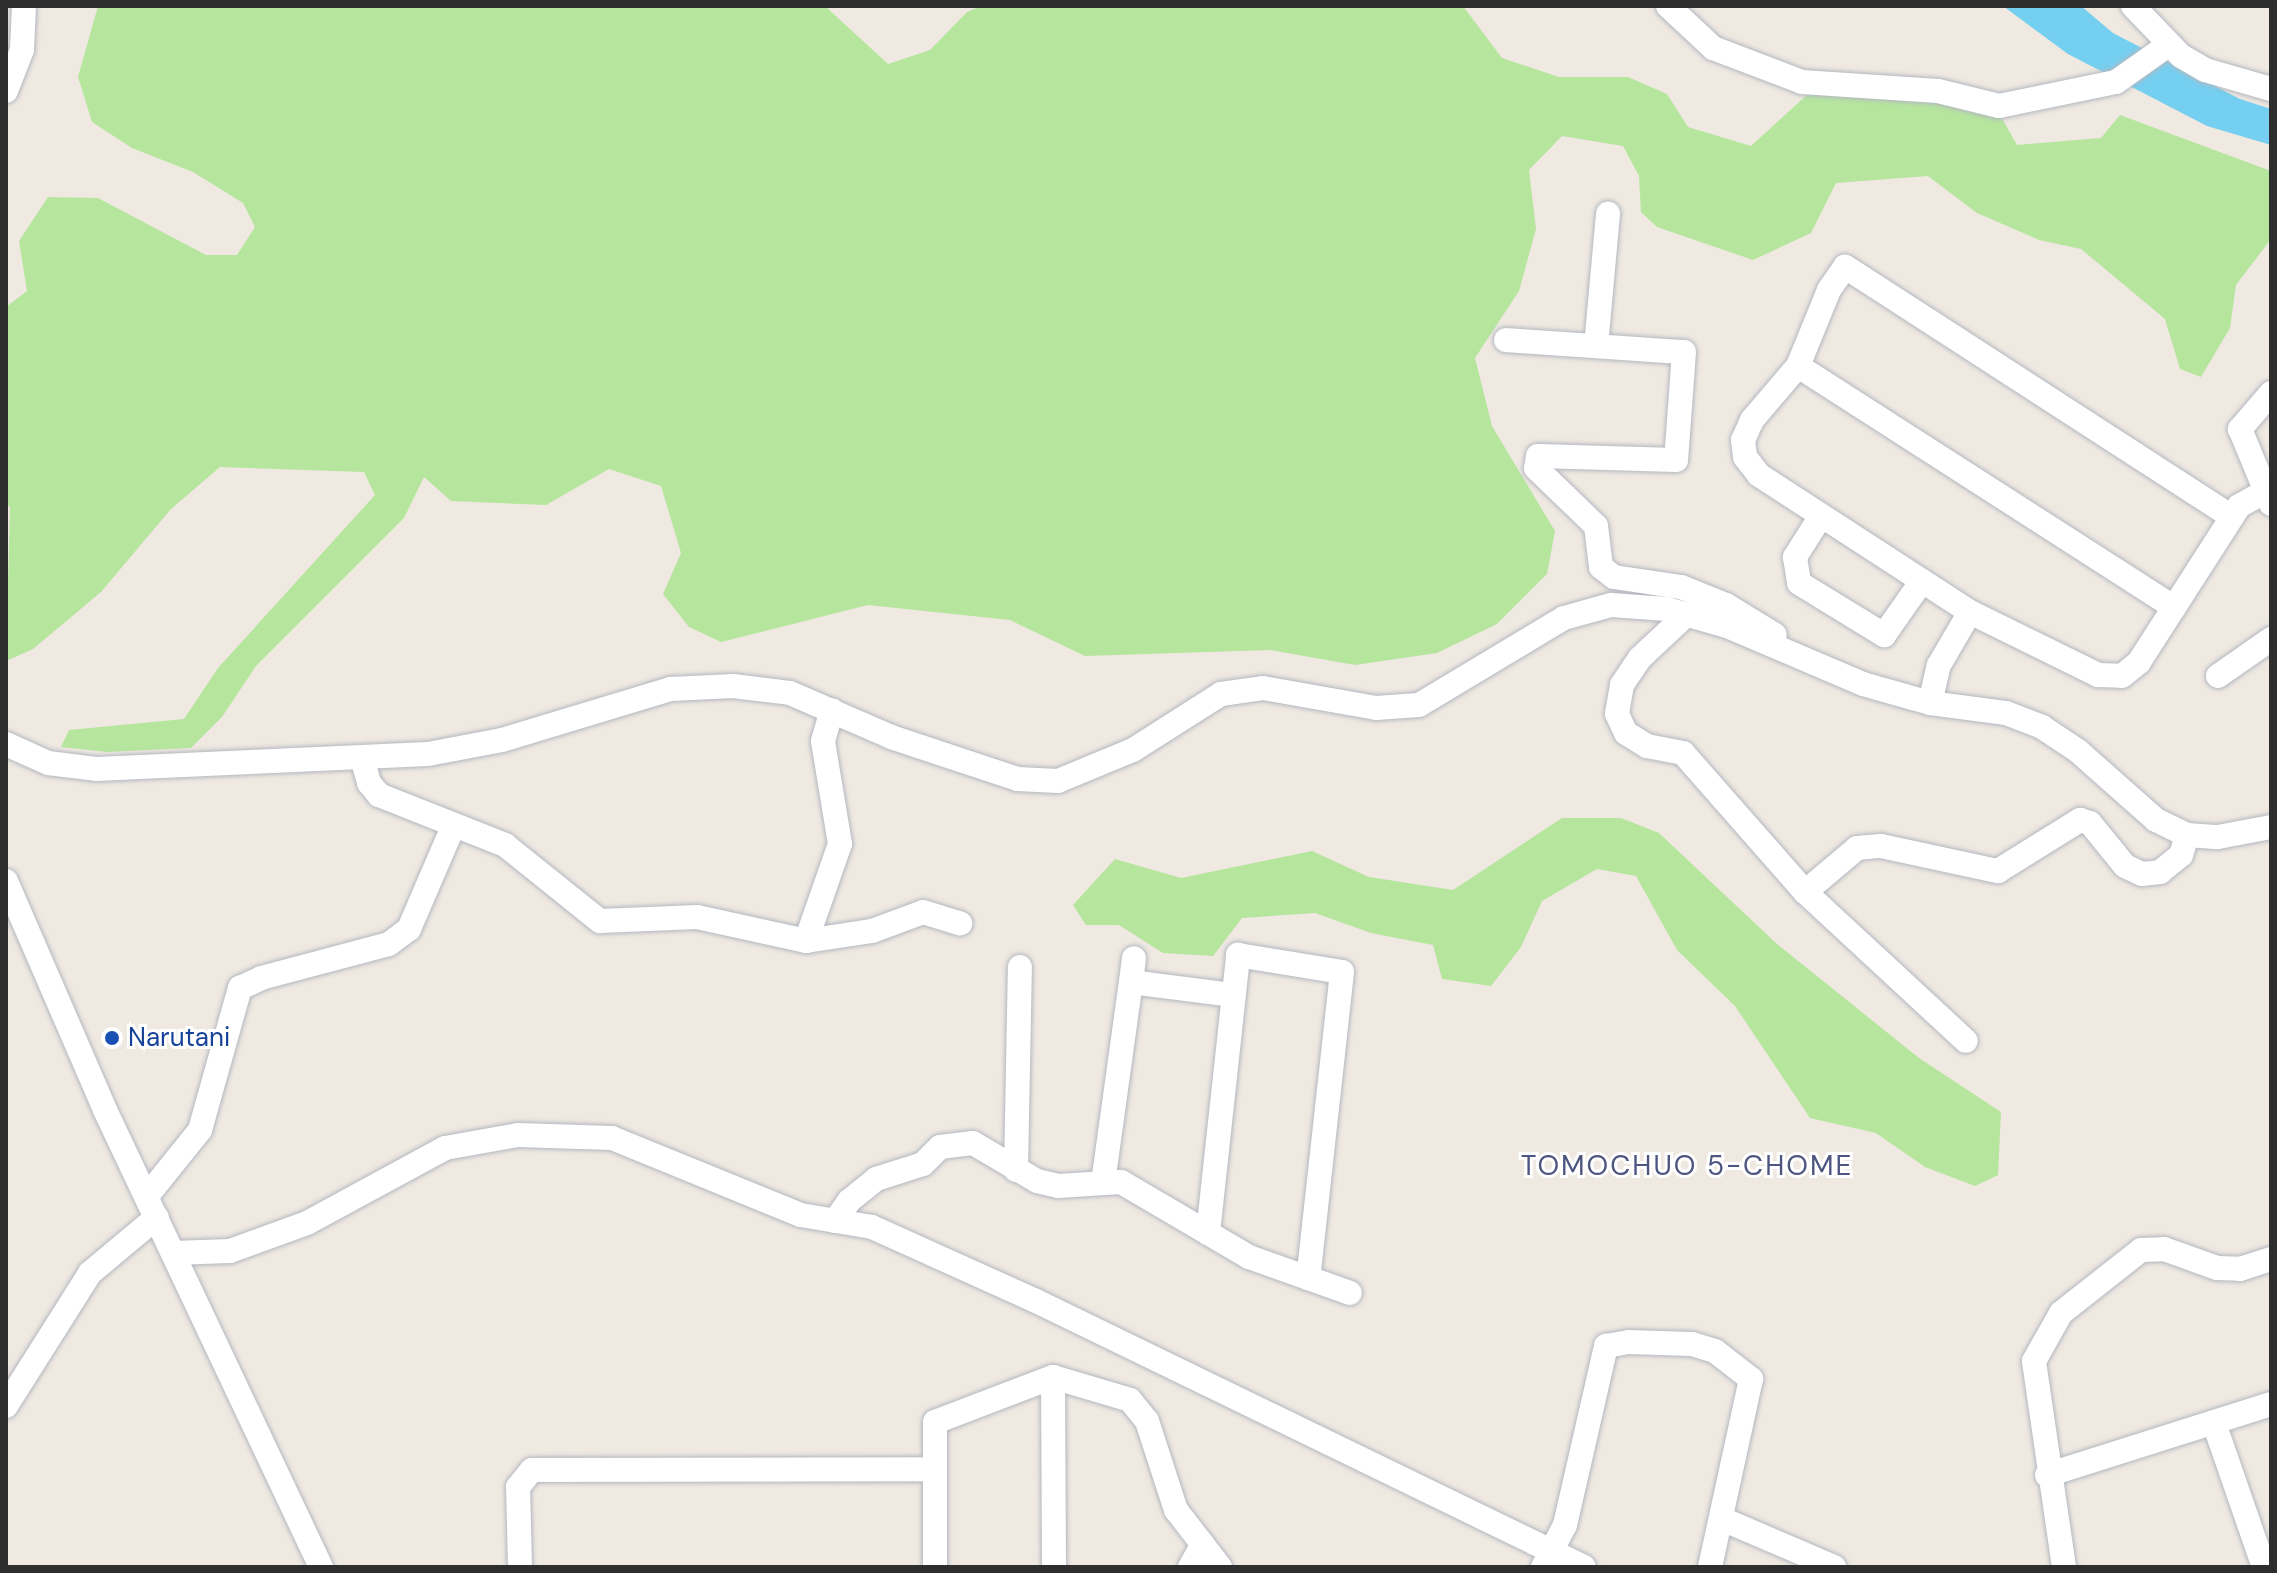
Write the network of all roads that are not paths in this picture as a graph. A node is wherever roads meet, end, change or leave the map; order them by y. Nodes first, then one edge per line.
1 (12, 6) edge
2 (24, 6) edge
3 (38, 6) edge
4 (1668, 6) edge
5 (2133, 6) edge
6 (2163, 48) junction
7 (2271, 89) edge
8 (6, 91) edge
9 (1608, 214) dead end
10 (1506, 340) dead end
11 (1596, 346) junction
12 (1798, 366) junction
13 (2271, 393) edge
14 (2268, 498) edge
15 (1821, 516) junction
16 (2232, 517) junction
17 (1922, 581) junction
18 (2174, 607) junction
19 (1970, 612) junction
20 (1686, 615) junction
21 (2270, 643) edge
22 (1774, 648) junction
23 (2218, 676) dead end
24 (1930, 703) junction
25 (832, 710) junction
26 (6, 744) edge
27 (362, 758) junction
28 (2271, 827) edge
29 (452, 829) junction
30 (2187, 835) junction
31 (6, 881) edge
32 (1805, 892) junction
33 (960, 923) dead end
34 (806, 941) junction
35 (1020, 967) dead end
36 (1233, 995) junction
37 (1966, 1041) dead end
38 (1016, 1170) junction
39 (1103, 1183) junction
40 (152, 1207) junction
41 (835, 1221) junction
42 (1208, 1233) junction
43 (173, 1253) junction
44 (2271, 1259) edge
45 (1308, 1278) junction
46 (1350, 1293) dead end
47 (1053, 1377) junction
48 (2271, 1404) edge
49 (6, 1406) edge
50 (2214, 1423) junction
51 (935, 1469) junction
52 (2047, 1475) junction
53 (1722, 1519) junction
54 (1203, 1544) junction
55 (1548, 1560) edge
56 (321, 1567) edge
57 (520, 1567) edge
58 (935, 1567) edge
59 (1054, 1567) edge
60 (1190, 1567) edge
61 (1220, 1567) edge
62 (1584, 1567) edge
63 (1710, 1567) edge
64 (1834, 1567) edge
65 (2064, 1567) edge
66 (2264, 1567) edge

1 - 2 street
2 - 3 street
2 - 8 street
4 - 6 street
5 - 6 street
6 - 7 street
9 - 11 street
10 - 11 street
11 - 22 street
12 - 15 street
12 - 16 street
12 - 18 street
13 - 14 street
14 - 16 street
15 - 17 street
15 - 17 street
16 - 18 street
17 - 19 street
18 - 19 street
19 - 24 street
20 - 22 street
20 - 25 street
20 - 32 street
21 - 23 street
22 - 24 street
24 - 30 street
25 - 27 street
25 - 34 street
26 - 27 street
27 - 29 street
28 - 30 street
29 - 34 street
29 - 40 street
30 - 32 street
31 - 40 street
32 - 37 street
33 - 34 street
35 - 38 street
36 - 39 street
36 - 42 street
36 - 45 street
38 - 39 street
38 - 41 street
39 - 42 street
40 - 43 street
40 - 49 street
41 - 43 street
41 - 55 street
42 - 45 street
43 - 56 street
44 - 52 street
45 - 46 street
47 - 51 street
47 - 54 street
47 - 59 street
48 - 50 street
50 - 52 street
50 - 66 street
51 - 57 street
51 - 58 street
52 - 65 street
53 - 55 street
53 - 63 street
53 - 64 street
54 - 60 street
54 - 61 street
55 - 62 street

